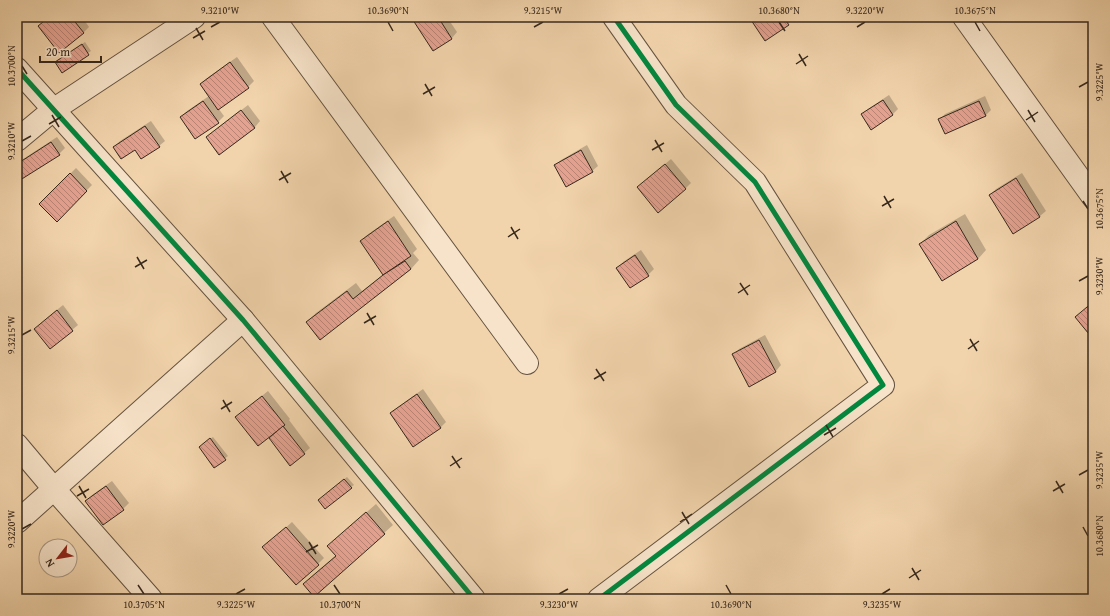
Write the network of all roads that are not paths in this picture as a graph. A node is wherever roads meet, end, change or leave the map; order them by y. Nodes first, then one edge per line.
1 (194, 17) edge
2 (273, 17) edge
3 (614, 17) edge
4 (964, 17) edge
5 (17, 69) edge
6 (53, 110) junction
7 (17, 140) edge
8 (1093, 198) edge
9 (243, 320) junction
10 (527, 363) dead end
11 (17, 445) edge
12 (54, 489) junction
13 (17, 522) edge
14 (151, 599) edge
15 (474, 599) edge
16 (599, 599) edge

1 - 6 street
2 - 10 street
3 - 16 street
4 - 8 street
5 - 6 street
6 - 7 street
6 - 9 street
9 - 12 street
9 - 15 street
11 - 12 street
12 - 13 street
12 - 14 street

